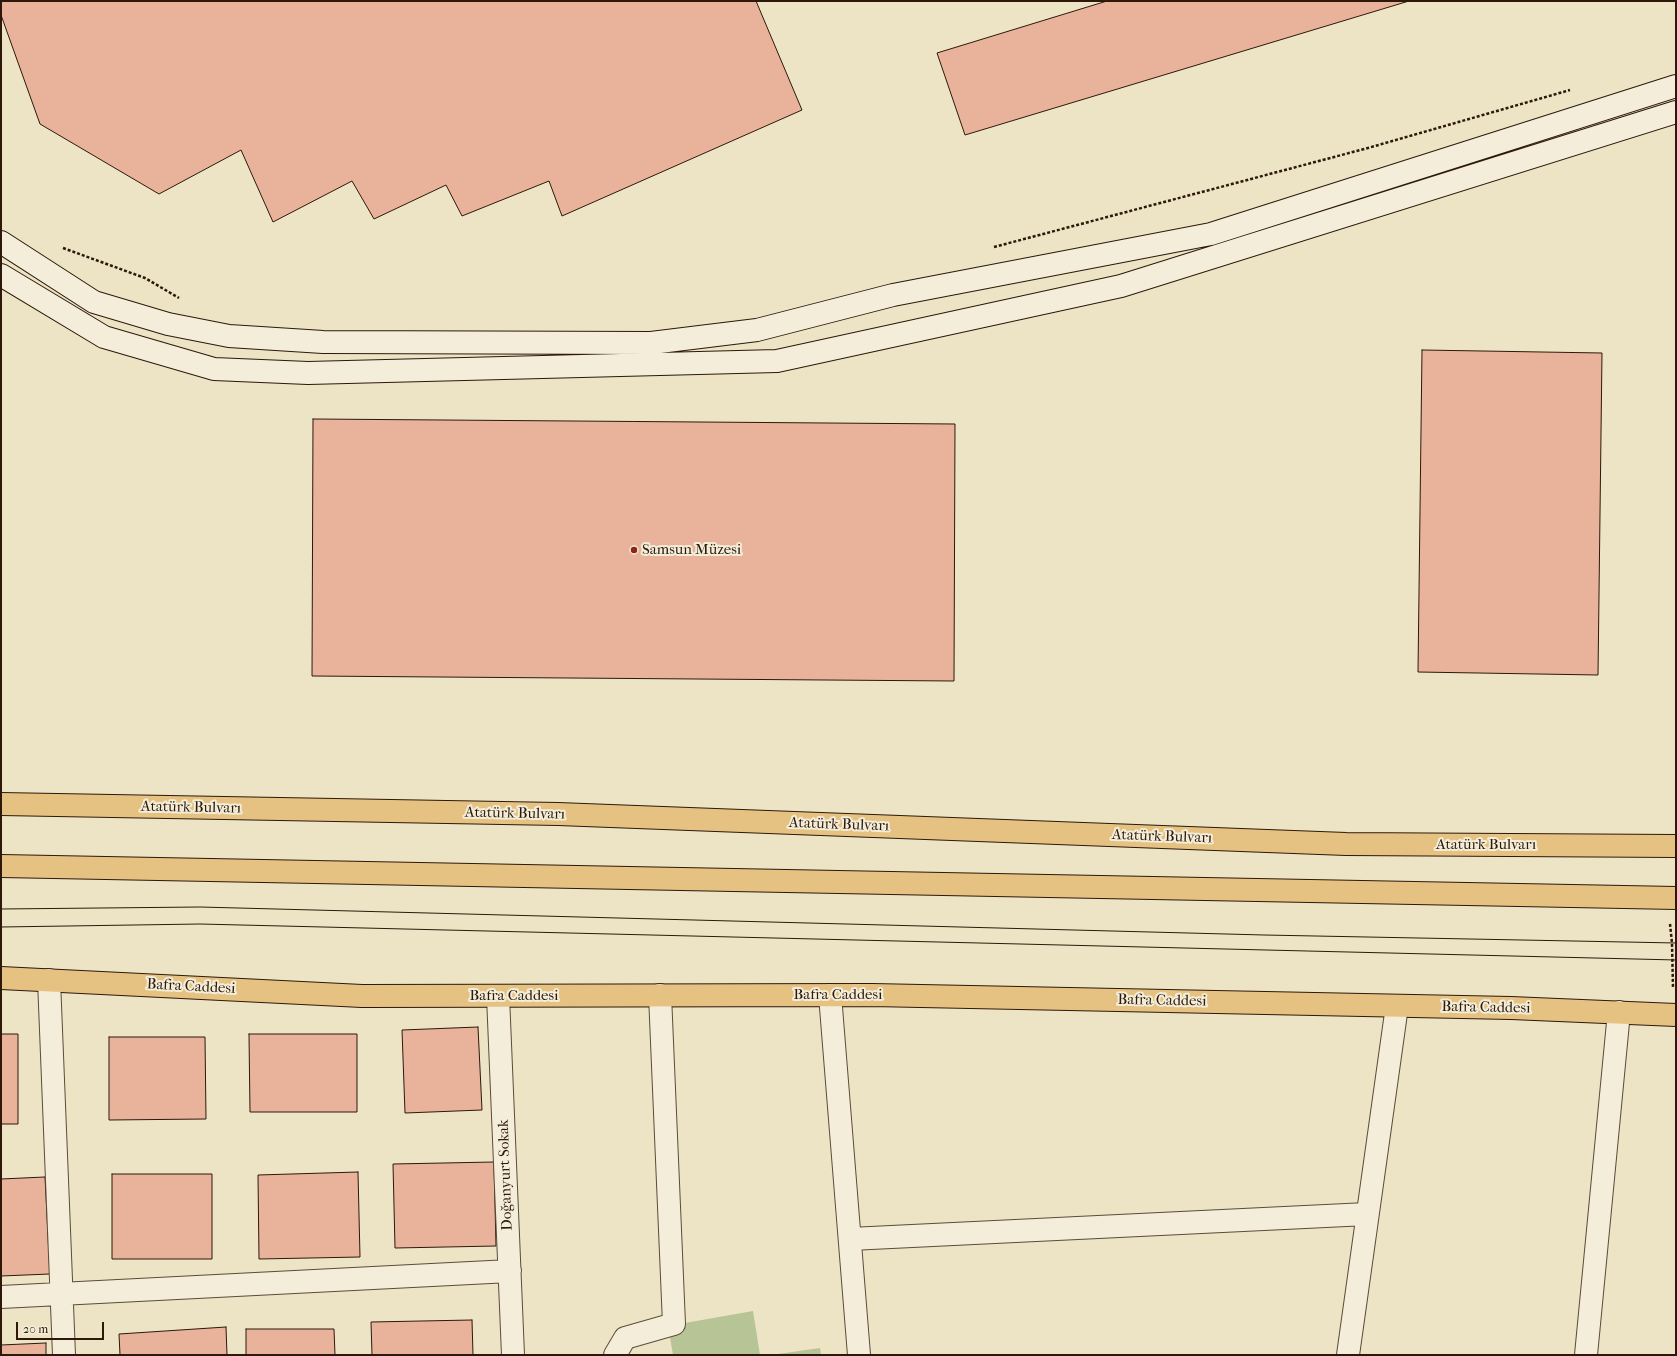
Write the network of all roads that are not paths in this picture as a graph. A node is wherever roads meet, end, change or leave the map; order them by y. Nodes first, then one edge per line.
1 (1676, 86) edge
2 (1676, 112) edge
3 (1, 242) edge
4 (1, 275) edge
5 (1, 804) edge
6 (1676, 846) edge
7 (1, 866) edge
8 (1671, 898) edge
9 (1, 978) edge
10 (49, 980) junction
11 (660, 995) junction
12 (830, 995) junction
13 (498, 996) junction
14 (1398, 1006) junction
15 (1620, 1012) junction
16 (1675, 1015) edge
17 (1367, 1214) junction
18 (850, 1239) junction
19 (510, 1271) junction
20 (62, 1295) junction
21 (1, 1297) edge
22 (64, 1355) edge
23 (513, 1355) edge
24 (615, 1355) edge
25 (859, 1355) edge
26 (1348, 1355) edge
27 (1586, 1355) edge

1 - 3 street
2 - 4 street
5 - 6 main road, Atatürk Bulvarı
7 - 8 main road
9 - 10 main road, Bafra Caddesi
10 - 13 main road, Bafra Caddesi
10 - 20 street
11 - 12 main road, Bafra Caddesi
11 - 13 main road, Bafra Caddesi
11 - 24 street
12 - 14 main road, Bafra Caddesi
12 - 18 street
13 - 19 street, Doğanyurt Sokak
14 - 15 main road, Bafra Caddesi
14 - 17 street
15 - 16 main road, Bafra Caddesi
15 - 27 street
17 - 18 street
17 - 26 street
18 - 25 street
19 - 20 street
19 - 23 street, Doğanyurt Sokak
20 - 21 street
20 - 22 street

